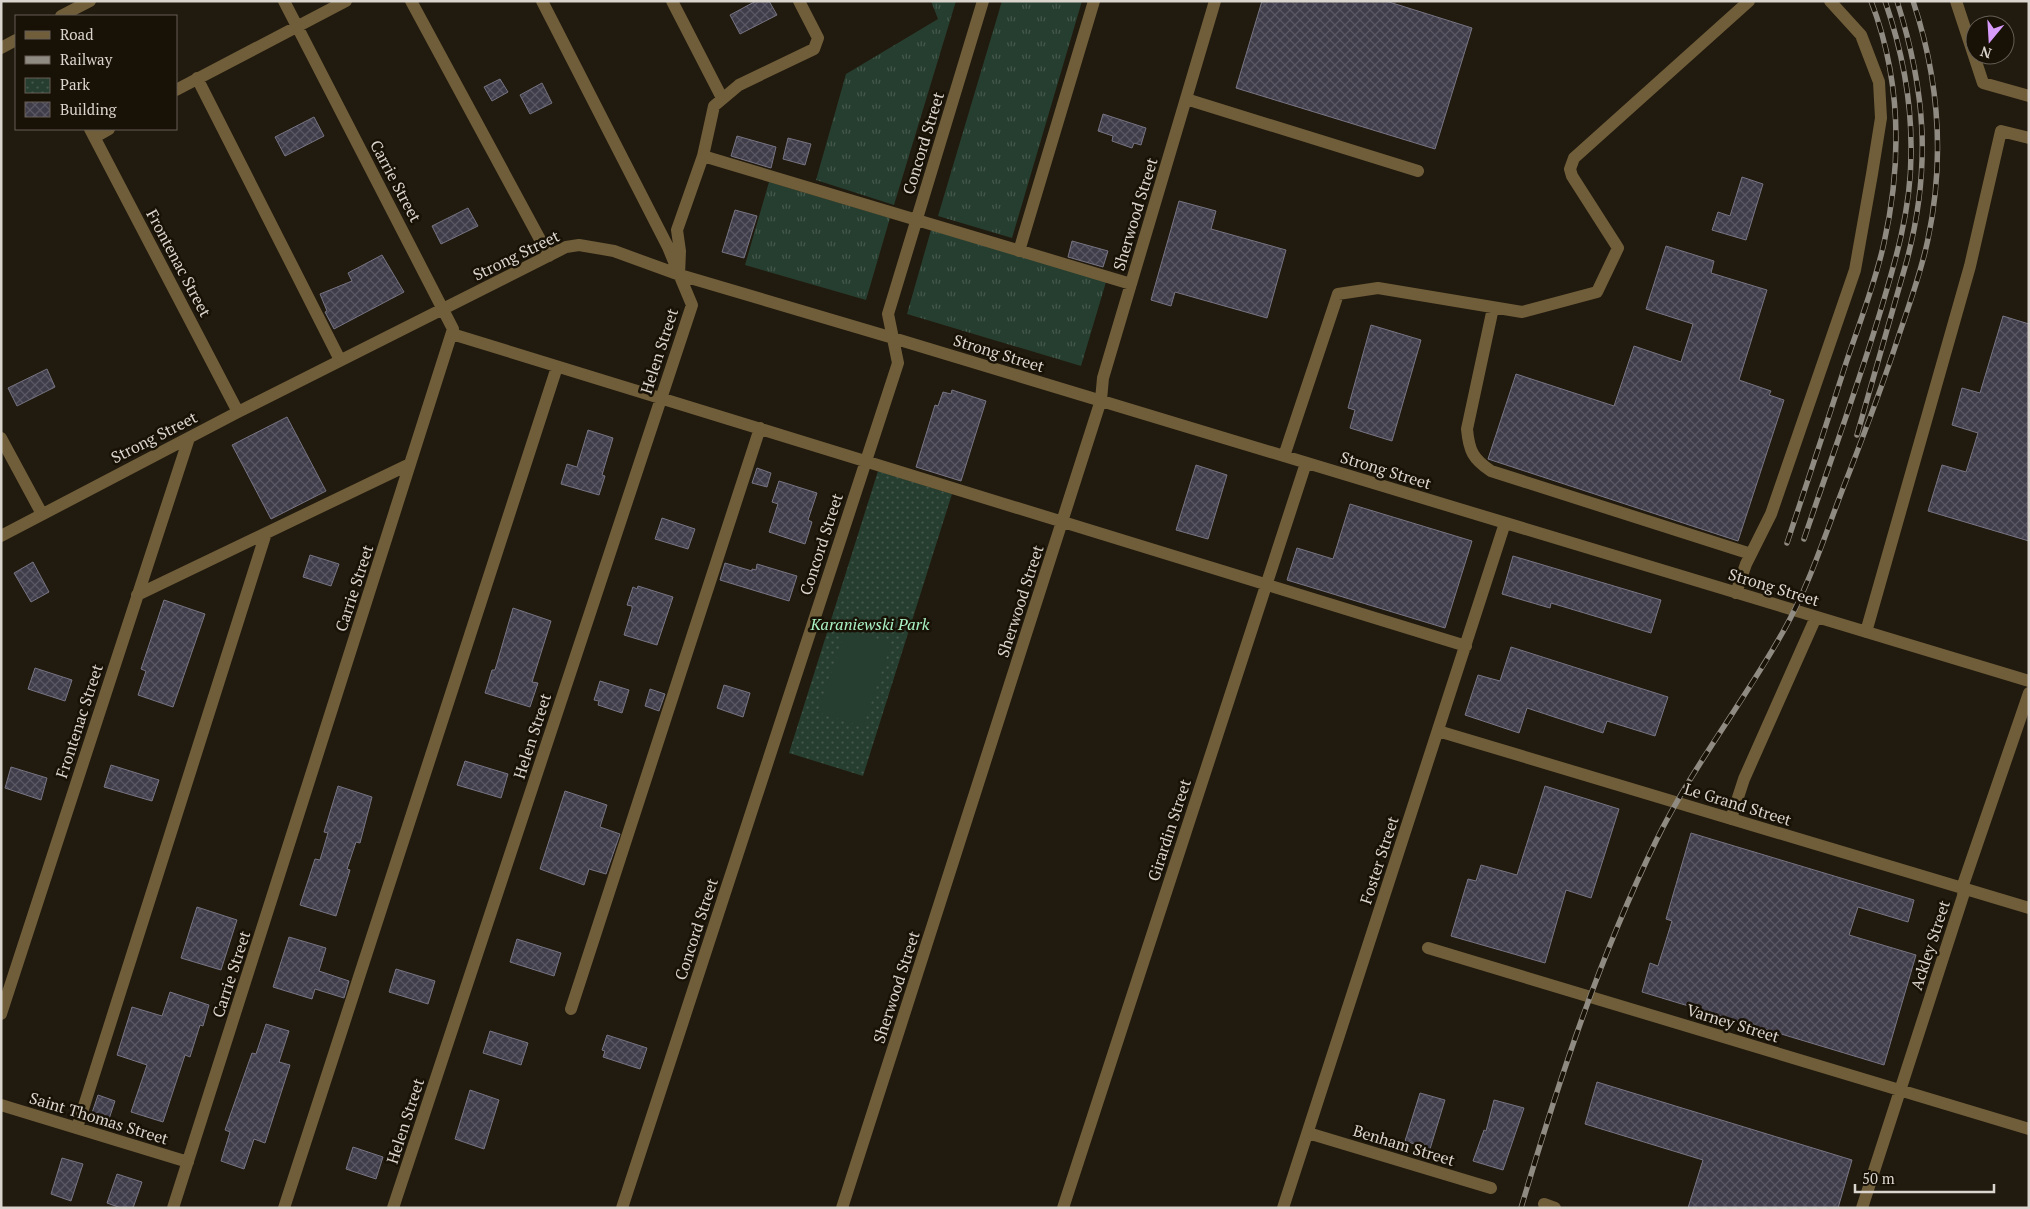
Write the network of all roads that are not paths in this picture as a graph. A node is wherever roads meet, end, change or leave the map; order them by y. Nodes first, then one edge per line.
1 (90, 1) edge
2 (284, 1) edge
3 (346, 1) edge
4 (411, 1) edge
5 (542, 1) edge
6 (672, 1) edge
7 (799, 1) edge
8 (983, 1) edge
9 (1094, 1) edge
10 (1215, 1) edge
11 (1749, 1) edge
12 (1830, 1) edge
13 (1956, 1) edge
14 (63, 15) edge
15 (297, 26) junction
16 (15, 41) edge
17 (1, 42) edge
18 (2, 48) edge
19 (197, 78) junction
20 (178, 89) edge
21 (2029, 96) edge
22 (722, 98) junction
23 (1186, 99) junction
24 (105, 130) edge
25 (92, 133) edge
26 (2029, 138) edge
27 (703, 156) junction
28 (1418, 172) dead end
29 (917, 220) junction
30 (1019, 251) junction
31 (549, 256) junction
32 (679, 275) junction
33 (1131, 284) junction
34 (1493, 308) junction
35 (444, 309) junction
36 (452, 334) junction
37 (894, 338) junction
38 (340, 360) junction
39 (557, 367) junction
40 (660, 399) junction
41 (1101, 400) junction
42 (238, 412) junction
43 (760, 428) junction
44 (1, 438) edge
45 (188, 438) junction
46 (1284, 456) junction
47 (866, 460) junction
48 (1306, 462) junction
49 (410, 464) junction
50 (42, 514) junction
51 (1062, 521) junction
52 (1505, 523) junction
53 (266, 533) junction
54 (1, 536) edge
55 (1750, 554) junction
56 (1266, 584) junction
57 (1736, 593) junction
58 (137, 595) junction
59 (1816, 617) junction
60 (1866, 632) junction
61 (1466, 646) junction
62 (2029, 681) edge
63 (2029, 693) edge
64 (1438, 731) junction
65 (1731, 819) junction
66 (1964, 889) junction
67 (2029, 908) edge
68 (1428, 948) dead end
69 (570, 1009) dead end
70 (1, 1014) edge
71 (1900, 1090) junction
72 (1, 1104) edge
73 (77, 1128) junction
74 (2029, 1129) edge
75 (1308, 1133) junction
76 (188, 1162) junction
77 (1491, 1188) dead end
78 (173, 1208) edge
79 (284, 1208) edge
80 (394, 1208) edge
81 (622, 1208) edge
82 (842, 1208) edge
83 (1063, 1208) edge
84 (1283, 1208) edge
85 (1862, 1208) edge

1 - 14 street
2 - 15 street, Carrie Street
3 - 15 street
4 - 31 street
5 - 32 street, Helen Street
6 - 22 street
7 - 22 street
8 - 29 street, Concord Street
9 - 30 street
10 - 23 street, Sherwood Street
11 - 34 street
12 - 55 street
13 - 21 street
15 - 19 street
15 - 35 street, Carrie Street
16 - 18 street
17 - 18 street
19 - 20 street
19 - 38 street
22 - 27 street
23 - 28 street
23 - 33 street, Sherwood Street
24 - 25 street
25 - 42 street, Frontenac Street
26 - 60 street
27 - 29 street
27 - 32 street
29 - 30 street
29 - 37 street, Concord Street
30 - 33 street
31 - 32 street, Strong Street
31 - 35 street, Strong Street
32 - 37 street, Strong Street
32 - 40 street, Helen Street
33 - 41 street, Sherwood Street
34 - 46 street
34 - 55 street
35 - 36 street, Carrie Street
35 - 38 street, Strong Street
36 - 39 street
36 - 49 street, Carrie Street
37 - 41 street, Strong Street
37 - 47 street, Concord Street
38 - 42 street, Strong Street
39 - 40 street
39 - 79 street
40 - 43 street
40 - 80 street, Helen Street
41 - 46 street, Strong Street
41 - 51 street, Sherwood Street
42 - 45 street, Strong Street
43 - 47 street
43 - 69 street
44 - 50 street
45 - 50 street, Strong Street
45 - 58 street, Frontenac Street
46 - 48 street, Strong Street
47 - 51 street
47 - 81 street, Concord Street
48 - 52 street, Strong Street
48 - 56 street, Girardin Street
49 - 53 street
49 - 76 street, Carrie Street
50 - 54 street, Strong Street
51 - 56 street
51 - 82 street, Sherwood Street
52 - 57 street, Strong Street
52 - 61 street, Foster Street
53 - 58 street
53 - 73 street
55 - 57 street
56 - 61 street
56 - 83 street, Girardin Street
57 - 59 street, Strong Street
58 - 70 street, Frontenac Street
59 - 60 street, Strong Street
59 - 65 street
60 - 62 street, Strong Street
61 - 64 street, Foster Street
63 - 66 street, Ackley Street
64 - 65 street, Le Grand Street
64 - 75 street, Foster Street
65 - 66 street, Le Grand Street
66 - 67 street, Le Grand Street
66 - 71 street, Ackley Street
68 - 71 street, Varney Street
71 - 74 street, Varney Street
71 - 85 street, Ackley Street
72 - 73 street, Saint Thomas Street
73 - 76 street, Saint Thomas Street
75 - 77 street, Benham Street
75 - 84 street, Foster Street
76 - 78 street, Carrie Street

